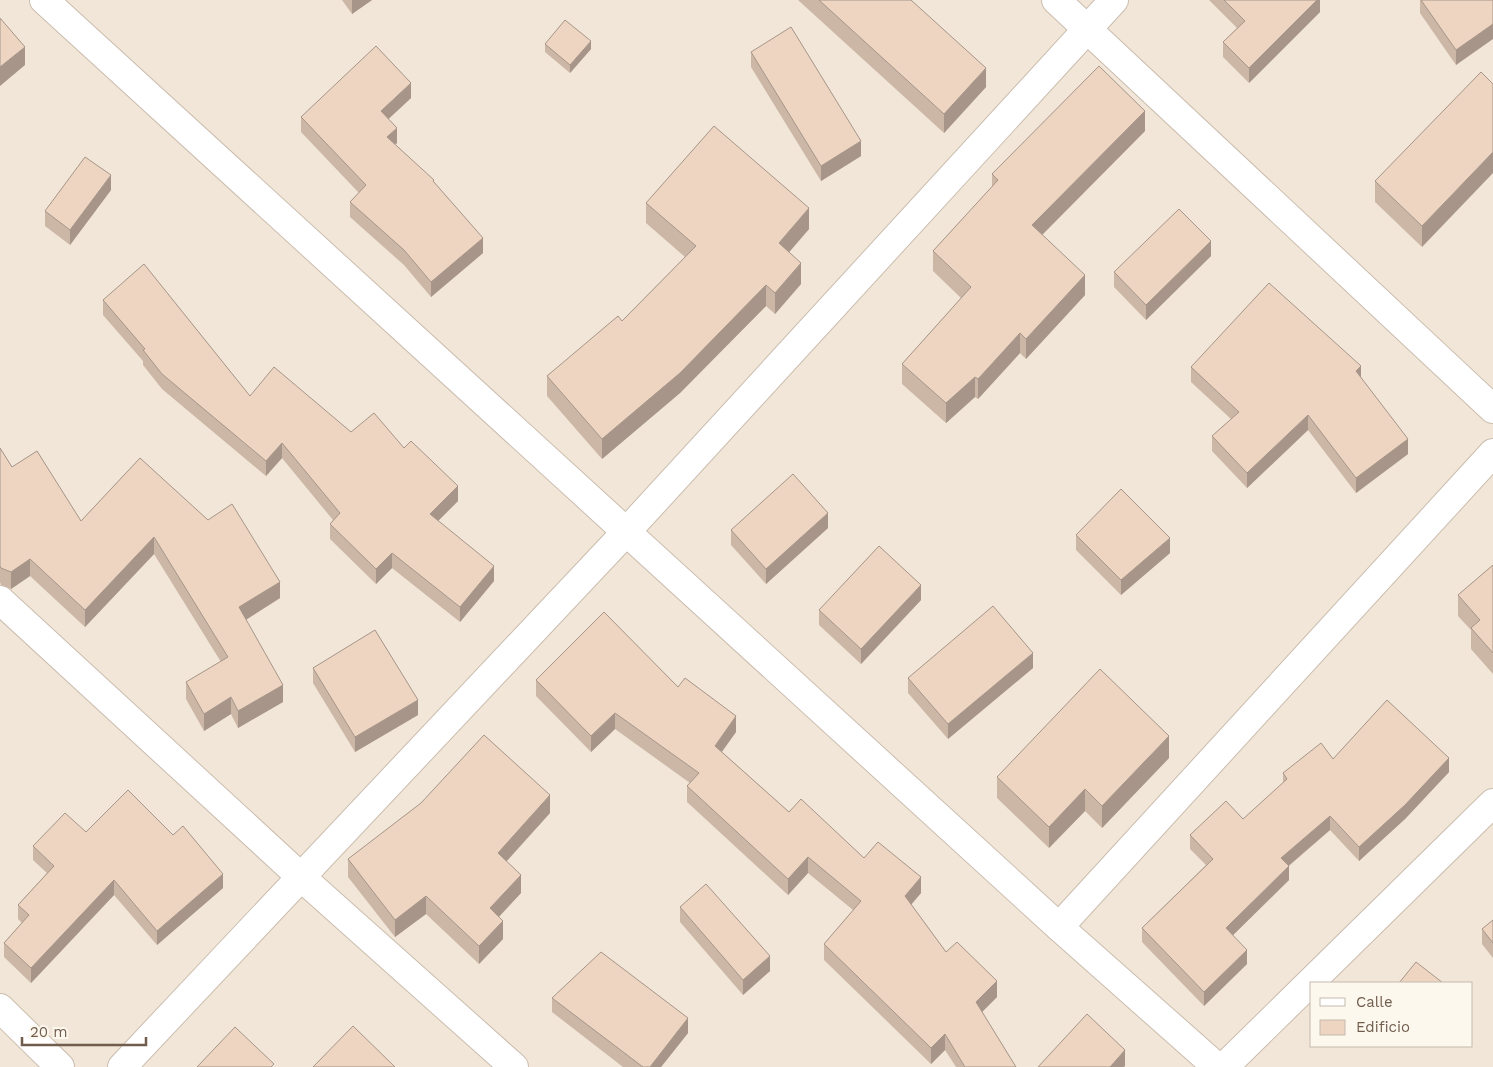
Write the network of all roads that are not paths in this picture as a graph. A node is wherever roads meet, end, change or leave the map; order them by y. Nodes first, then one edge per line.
1 (44, 0) edge
2 (1056, 0) edge
3 (1114, 0) edge
4 (1087, 29) junction
5 (1493, 409) edge
6 (1493, 453) edge
7 (627, 531) junction
8 (0, 600) edge
9 (1493, 804) edge
10 (301, 877) junction
11 (1059, 927) junction
12 (1311, 982) edge
13 (1310, 983) edge
14 (0, 1008) edge
15 (60, 1067) edge
16 (122, 1067) edge
17 (514, 1067) edge
18 (1217, 1067) edge
19 (1224, 1067) edge

1 - 7 street
2 - 4 street
3 - 4 street
4 - 5 street
4 - 7 street
6 - 11 street
7 - 10 street
7 - 11 street
8 - 10 street
9 - 12 street
10 - 16 street
10 - 17 street
11 - 18 street
13 - 19 street
14 - 15 street

